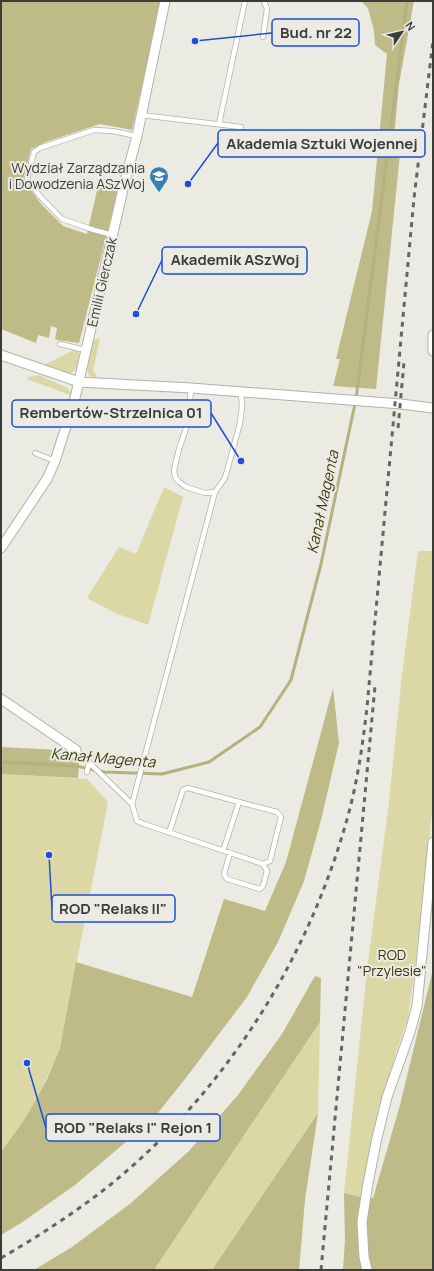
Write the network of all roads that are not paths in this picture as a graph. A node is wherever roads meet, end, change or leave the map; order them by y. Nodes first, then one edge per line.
1 (165, 1) edge
2 (245, 1) edge
3 (264, 1) edge
4 (263, 37) dead end
5 (141, 115) junction
6 (219, 124) junction
7 (241, 127) dead end
8 (137, 136) junction
9 (113, 235) junction
10 (433, 335) edge
11 (60, 344) dead end
12 (85, 350) junction
13 (433, 351) edge
14 (1, 355) edge
15 (79, 382) junction
16 (191, 388) junction
17 (241, 393) junction
18 (433, 408) edge
19 (35, 453) dead end
20 (55, 461) junction
21 (215, 492) junction
22 (1, 548) edge
23 (1, 700) edge
24 (76, 750) joint
25 (89, 762) junction
26 (87, 772) dead end
27 (240, 802) junction
28 (132, 804) junction
29 (169, 832) junction
30 (433, 842) edge
31 (223, 851) junction
32 (230, 853) junction
33 (263, 864) junction
34 (367, 1270) edge

1 - 5 street, Emilii Gierczak
2 - 6 lane
3 - 4 lane
5 - 6 lane
5 - 8 street, Emilii Gierczak
6 - 7 lane
8 - 9 street, Emilii Gierczak
8 - 9 lane
9 - 12 street, Emilii Gierczak
10 - 13 street
11 - 12 lane
12 - 15 street, Emilii Gierczak
14 - 15 street
15 - 16 street
15 - 20 street, Emilii Gierczak
16 - 17 street
16 - 21 lane
17 - 18 street
17 - 21 lane
19 - 20 lane
20 - 22 street, Emilii Gierczak
21 - 28 lane
23 - 24 street
24 - 25 lane
25 - 26 lane
25 - 28 lane
27 - 29 lane
27 - 31 lane
27 - 33 lane
28 - 29 lane
29 - 31 lane
30 - 34 street
31 - 32 lane
32 - 33 lane
32 - 33 lane

